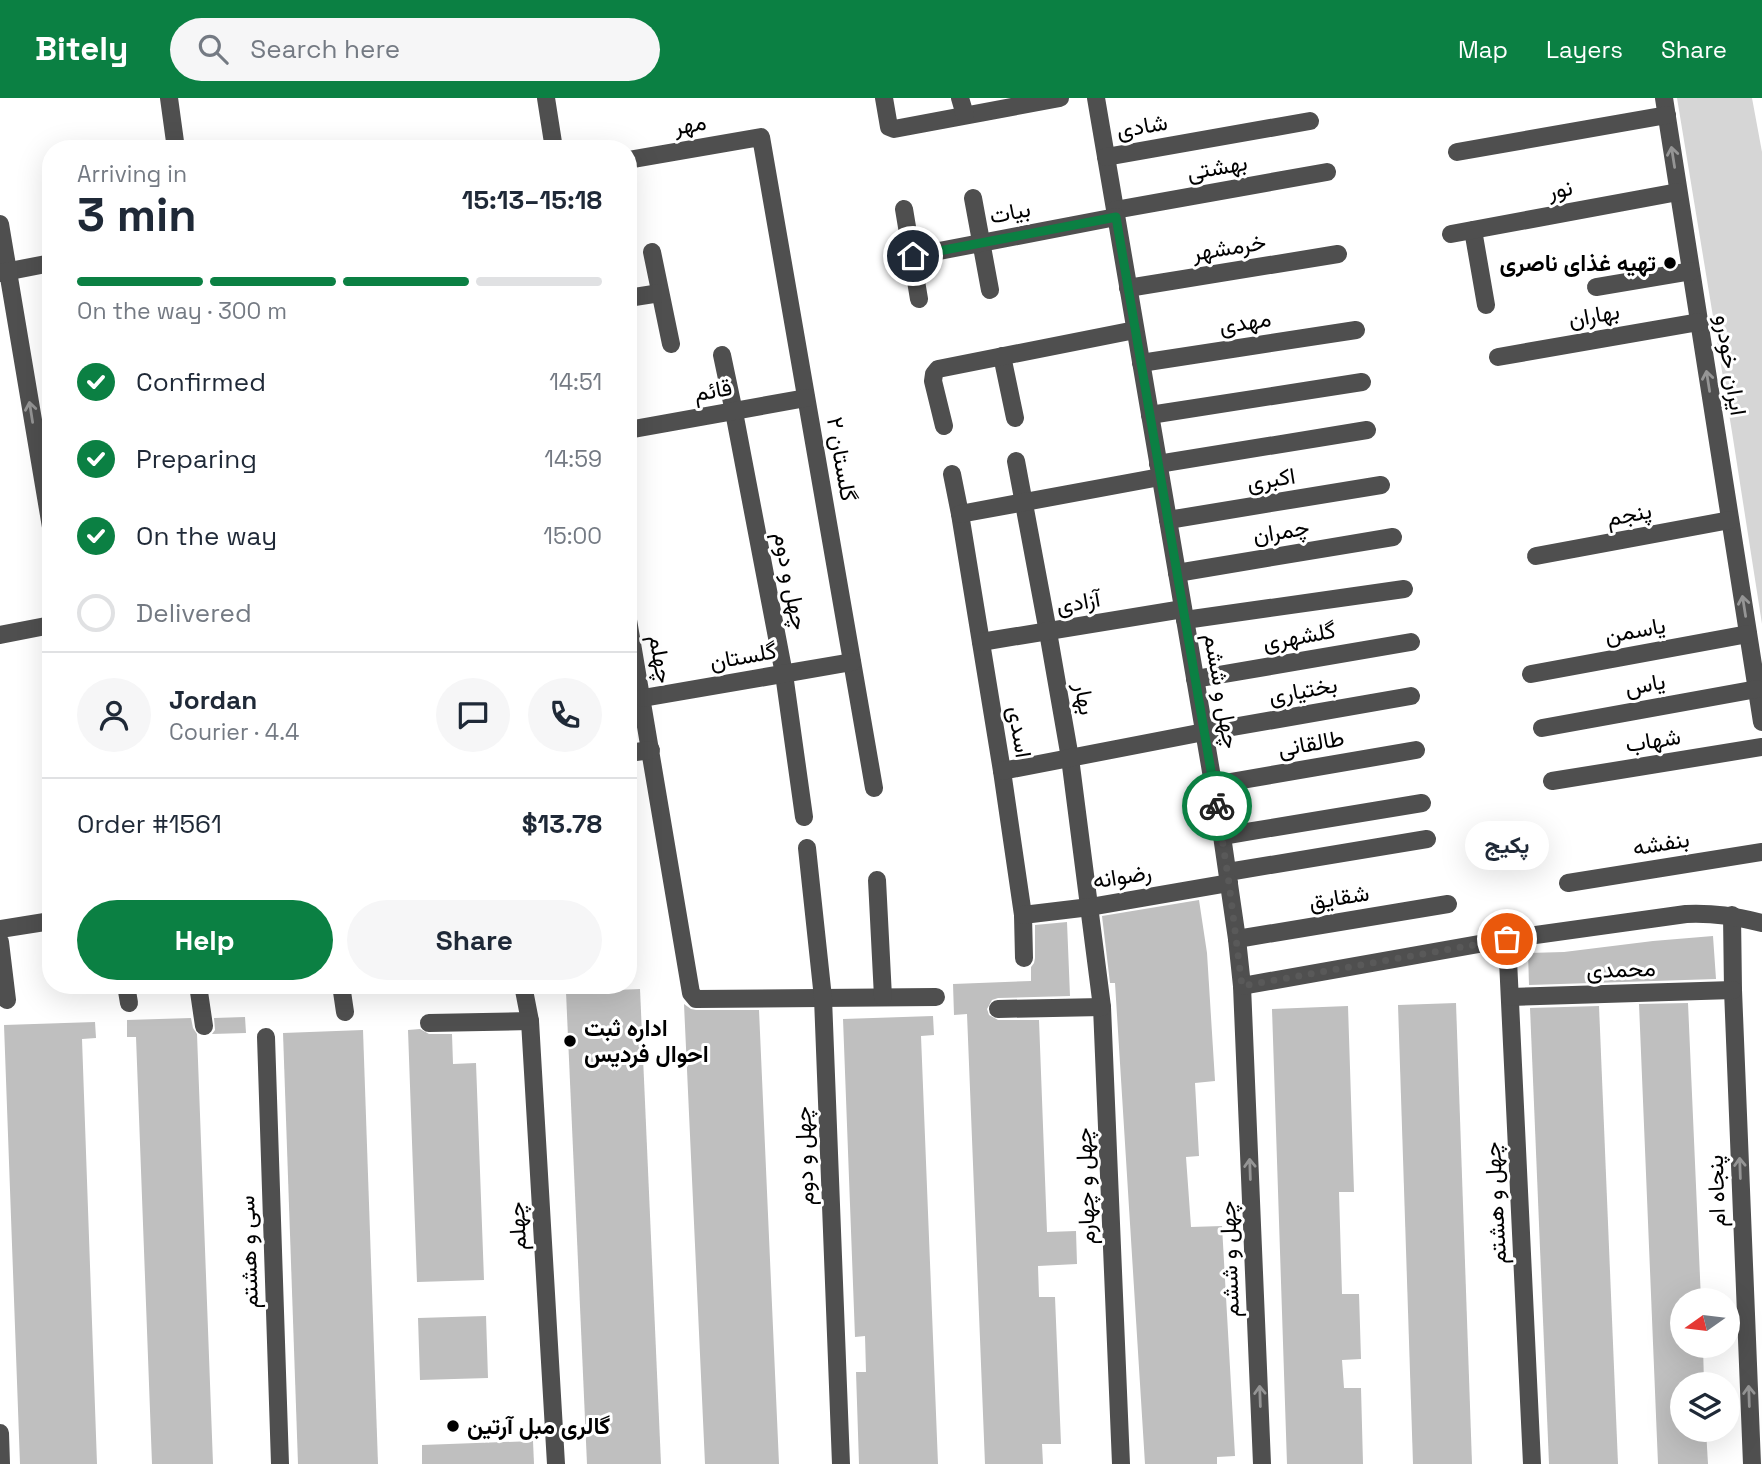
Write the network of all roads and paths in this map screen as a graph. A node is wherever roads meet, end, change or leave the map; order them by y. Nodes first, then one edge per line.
1 (169, 98) edge
2 (546, 98) edge
3 (884, 98) edge
4 (1060, 98) edge
5 (1096, 98) edge
6 (1665, 106) edge
7 (962, 107) edge
8 (1310, 121) dead end
9 (761, 138) joint
10 (175, 140) edge
11 (553, 140) edge
12 (1457, 152) dead end
13 (1106, 157) junction
14 (637, 158) edge
15 (1327, 172) dead end
16 (1678, 192) junction
17 (973, 198) dead end
18 (904, 209) dead end
19 (1116, 214) junction
20 (0, 224) edge
21 (1473, 230) junction
22 (1451, 234) dead end
23 (981, 243) junction
24 (652, 252) dead end
25 (1338, 254) dead end
26 (913, 256) junction
27 (42, 265) edge
28 (1691, 271) junction
29 (4, 272) edge
30 (1128, 288) junction
31 (1597, 288) dead end
32 (990, 290) dead end
33 (660, 293) junction
34 (637, 297) edge
35 (919, 299) dead end
36 (1486, 305) dead end
37 (1699, 322) junction
38 (1135, 330) junction
39 (1356, 330) dead end
40 (671, 344) dead end
41 (722, 355) dead end
42 (1002, 356) junction
43 (1498, 357) dead end
44 (1141, 363) junction
45 (1362, 382) dead end
46 (806, 398) junction
47 (734, 412) junction
48 (1150, 415) junction
49 (1014, 418) dead end
50 (944, 426) dead end
51 (637, 428) edge
52 (1367, 430) dead end
53 (1016, 461) dead end
54 (1159, 470) junction
55 (952, 474) dead end
56 (42, 478) edge
57 (1381, 485) dead end
58 (1023, 501) junction
59 (960, 514) junction
60 (1168, 520) junction
61 (1730, 520) junction
62 (1393, 537) dead end
63 (1536, 556) dead end
64 (1177, 573) junction
65 (1404, 589) dead end
66 (1184, 614) junction
67 (42, 627) edge
68 (1048, 632) junction
69 (0, 635) edge
70 (1748, 635) junction
71 (981, 642) junction
72 (1411, 642) dead end
73 (852, 662) junction
74 (783, 674) junction
75 (1531, 674) dead end
76 (637, 677) edge
77 (1195, 679) junction
78 (1757, 689) junction
79 (1411, 696) dead end
80 (643, 698) junction
81 (1762, 722) edge
82 (1542, 728) dead end
83 (1204, 732) junction
84 (1762, 747) edge
85 (651, 750) junction
86 (1416, 750) dead end
87 (637, 752) edge
88 (1070, 758) junction
89 (1002, 771) junction
90 (1552, 782) dead end
91 (1213, 785) junction
92 (874, 788) dead end
93 (1422, 803) dead end
94 (804, 817) dead end
95 (1222, 836) junction
96 (1427, 839) dead end
97 (807, 848) dead end
98 (1762, 852) edge
99 (1228, 878) junction
100 (877, 880) dead end
101 (1568, 883) dead end
102 (1448, 904) dead end
103 (1090, 907) junction
104 (1023, 915) junction
105 (1732, 915) junction
106 (42, 922) edge
107 (1762, 923) edge
108 (0, 929) edge
109 (1237, 939) junction
110 (1507, 939) junction
111 (0, 942) edge
112 (1024, 958) dead end
113 (1242, 986) junction
114 (1733, 990) junction
115 (199, 994) edge
116 (342, 994) edge
117 (525, 994) edge
118 (936, 996) dead end
119 (883, 997) junction
120 (1510, 997) junction
121 (822, 998) junction
122 (7, 1000) dead end
123 (1102, 1007) junction
124 (998, 1009) dead end
125 (345, 1012) dead end
126 (530, 1021) junction
127 (429, 1023) dead end
128 (204, 1026) dead end
129 (266, 1037) dead end
130 (0, 1433) edge
131 (1, 1464) edge
132 (280, 1464) edge
133 (556, 1464) edge
134 (841, 1464) edge
135 (1121, 1464) edge
136 (1262, 1464) edge
137 (1532, 1464) edge
138 (1752, 1464) edge

1 - 10 street
2 - 11 street
3 - 7 street
4 - 7 street
5 - 13 street, چهل و ششم
6 - 12 street
16 -> 6 street, ایران خودرو
8 - 13 street, شادی
9 - 14 street, مهر
9 - 46 street, گلستان ۲
13 - 19 street, چهل و ششم
15 - 19 street, بهشتی
16 - 21 street, نور
16 - 28 street, ایران خودرو
17 - 23 street
18 - 26 street
19 - 23 street, بیات
19 - 30 street, چهل و ششم
20 - 29 street
21 - 22 street, نور
21 - 36 street
23 - 26 street, بیات
23 - 32 street
24 - 33 street
25 - 30 street, خرمشهر
26 - 35 street
27 - 29 street
28 - 31 street
28 - 37 street, ایران خودرو
56 -> 29 street
30 - 38 street, چهل و ششم
33 - 34 street
33 - 40 street
37 - 43 street, بهاران
61 -> 37 street, ایران خودرو
38 - 42 street
38 - 44 street, چهل و ششم
39 - 44 street, مهدی
41 - 47 street, چهل و دوم
42 - 49 street
42 - 50 street
44 - 48 street, چهل و ششم
45 - 48 street
46 - 47 street, قائم
46 - 73 street, گلستان ۲
47 - 51 street, قائم
47 - 74 street, چهل و دوم
48 - 54 street, چهل و ششم
52 - 54 street
53 - 58 street, بهار
54 - 58 street
54 - 60 street, چهل و ششم
55 - 59 street, اسدی
57 - 60 street, اکبری
58 - 59 street
58 - 68 street, بهار
59 - 71 street, اسدی
60 - 64 street, چهل و ششم
61 - 63 street, پنجم
70 -> 61 street, ایران خودرو
62 - 64 street, چمران
64 - 66 street, چهل و ششم
65 - 66 street
66 - 68 street, آزادی
66 - 77 street, چهل و ششم
67 - 69 street
68 - 71 street, آزادی
68 - 88 street, بهار
70 - 75 street, یاسمن
70 - 78 street, ایران خودرو
71 - 89 street, اسدی
72 - 77 street, گلشهری
73 - 74 street, گلستان
73 - 92 street, گلستان ۲
74 - 80 street, گلستان
74 - 94 street, چهل و دوم
76 - 80 street, چهلم
77 - 83 street, چهل و ششم
78 - 81 street, ایران خودرو
78 - 82 street, یاس
79 - 83 street, بختیاری
80 - 85 street, چهلم
83 - 88 street, بختیاری
83 - 91 street, چهل و ششم
84 - 90 street, شهاب
85 - 87 street
85 - 121 street, چهلم
86 - 91 street, طالقانی
88 - 89 street, بختیاری
88 - 103 street, بهار
89 - 104 street, اسدی
91 - 95 street, چهل و ششم
93 - 95 street
95 - 99 street, چهل و ششم
96 - 99 street, رضوانه
97 - 121 street, چهل و دوم
98 - 101 street, بنفشه
99 - 103 street, رضوانه
99 - 109 street, چهل و ششم
100 - 119 street
102 - 109 street, شقایق
103 - 104 street, رضوانه
103 - 123 street, چهل و چهارم
104 - 112 street, اسدی
105 - 107 street
105 - 110 street
105 - 114 street, پنجاه ام
106 - 108 street
109 - 113 street, چهل و ششم
110 - 113 street
110 - 120 street, چهل و هشتم
111 - 122 street
136 -> 113 street, چهل و ششم
114 - 120 street, محمدی
138 -> 114 street, پنجاه ام
115 - 128 street
116 - 125 street
117 - 126 street, چهلم
118 - 119 street
119 - 121 street
120 - 137 street, چهل و هشتم
121 - 134 street, چهل و دوم
123 - 124 street
123 - 135 street, چهل و چهارم
126 - 127 street
126 - 133 street, چهلم
129 - 132 street, سی و هشتم
130 - 131 street

